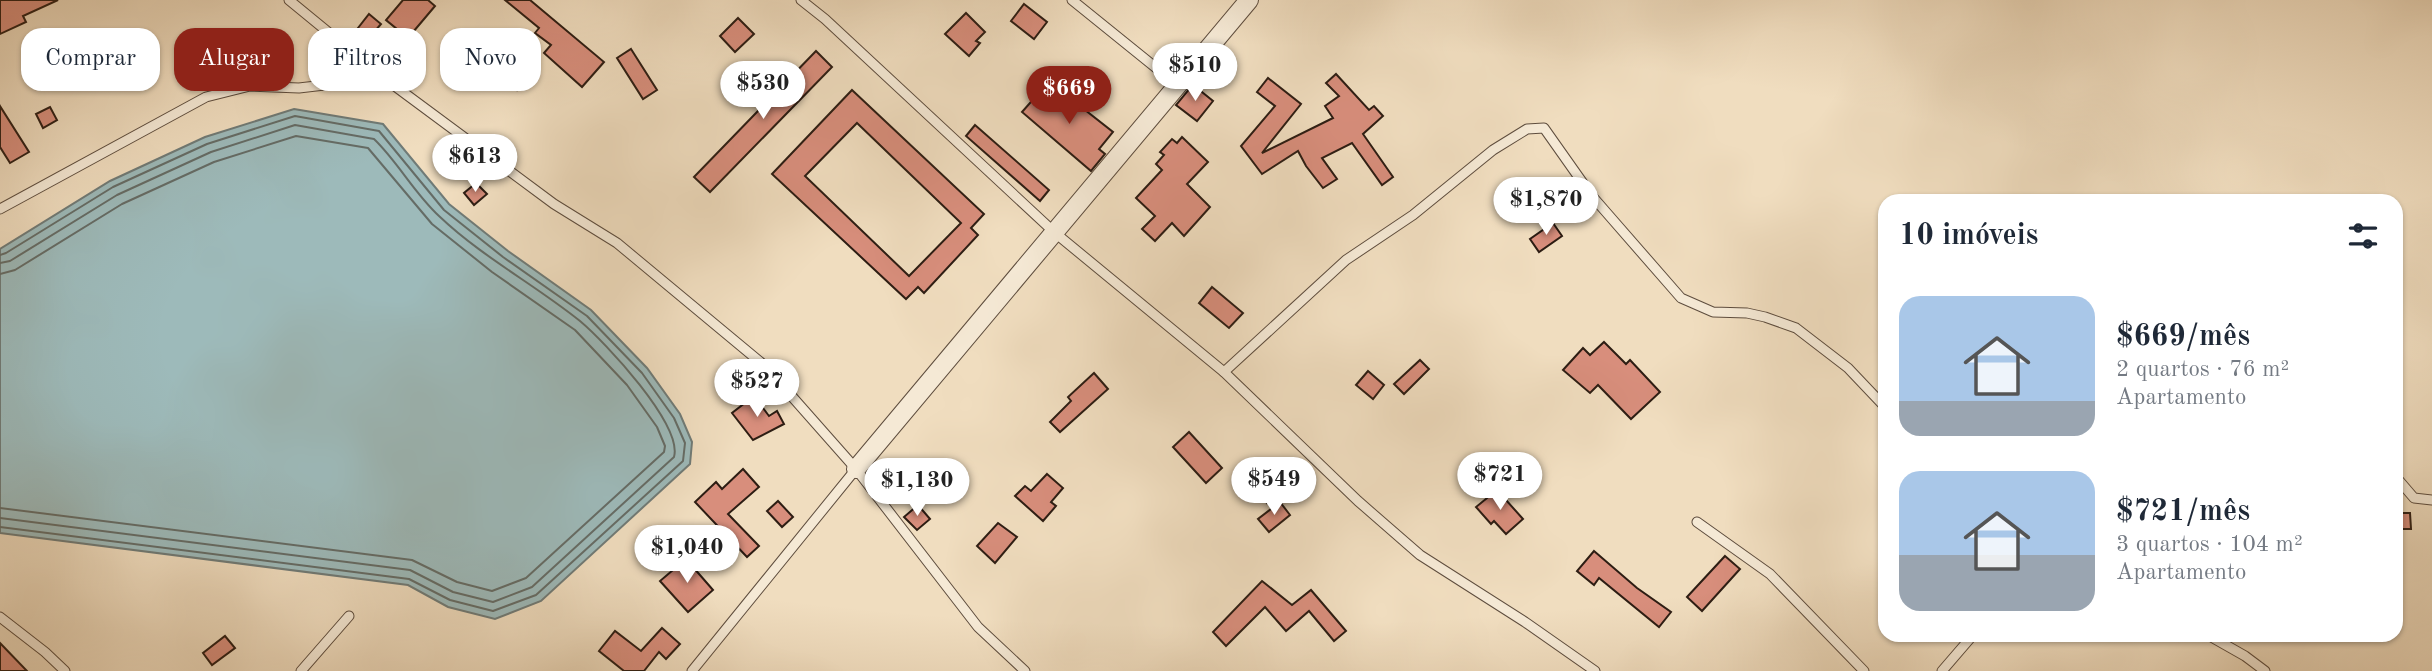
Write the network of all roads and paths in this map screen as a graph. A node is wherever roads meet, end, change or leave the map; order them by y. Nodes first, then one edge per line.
1 (289, 0) edge
2 (801, 0) edge
3 (1072, 0) edge
4 (1249, 0) edge
5 (323, 28) edge
6 (1176, 84) junction
7 (308, 87) edge
8 (402, 91) edge
9 (0, 209) edge
10 (1054, 232) junction
11 (1224, 372) junction
12 (1878, 400) edge
13 (856, 469) junction
14 (2403, 485) edge
15 (2432, 500) edge
16 (1697, 522) dead end
17 (349, 616) dead end
18 (0, 617) edge
19 (1967, 642) edge
20 (2220, 642) edge
21 (65, 671) edge
22 (301, 671) edge
23 (692, 671) edge
24 (1025, 671) edge
25 (1595, 671) edge
26 (1864, 671) edge
27 (1942, 671) edge
28 (2265, 671) edge

1 - 5 lane
2 - 10 lane
3 - 6 lane
4 - 6 street
6 - 10 street
7 - 9 lane
8 - 13 lane
10 - 11 lane
10 - 13 street
11 - 12 lane
11 - 25 lane
13 - 23 lane
13 - 24 lane
14 - 15 lane
16 - 26 lane
17 - 22 lane
18 - 21 lane
19 - 27 lane
20 - 28 lane

